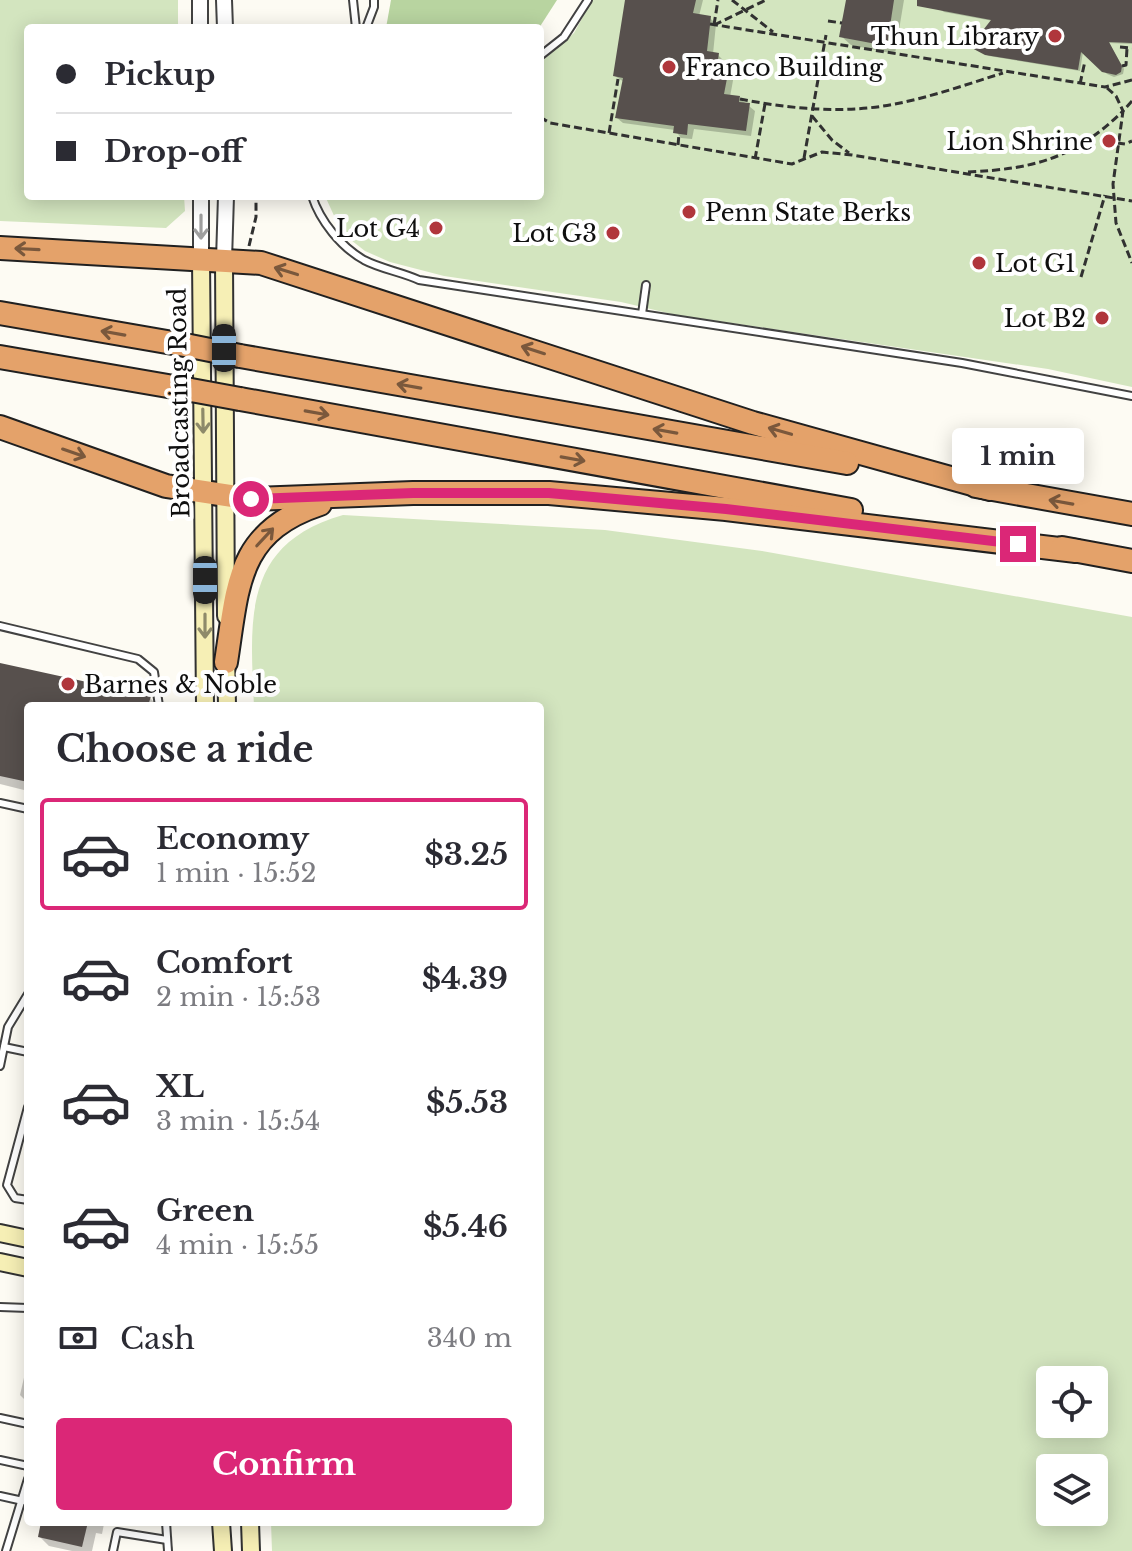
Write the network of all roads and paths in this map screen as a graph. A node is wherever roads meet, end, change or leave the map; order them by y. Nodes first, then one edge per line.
1 (200, 0) edge
2 (224, 0) edge
3 (353, 0) edge
4 (374, 0) edge
5 (588, 0) edge
6 (718, 0) edge
7 (732, 0) edge
8 (766, 0) edge
9 (744, 10) junction
10 (828, 21) dead end
11 (842, 23) dead end
12 (200, 24) edge
13 (225, 24) edge
14 (356, 24) edge
15 (368, 24) edge
16 (712, 24) junction
17 (774, 33) junction
18 (826, 38) junction
19 (1120, 47) dead end
20 (1130, 48) edge
21 (544, 53) edge
22 (1085, 61) dead end
23 (1122, 66) dead end
24 (1007, 72) junction
25 (618, 79) dead end
26 (1132, 80) edge
27 (1080, 84) junction
28 (1105, 87) junction
29 (740, 99) dead end
30 (1132, 101) edge
31 (765, 104) junction
32 (814, 108) junction
33 (1123, 111) junction
34 (812, 116) junction
35 (544, 119) edge
36 (609, 133) junction
37 (679, 134) dead end
38 (1132, 141) edge
39 (1116, 143) junction
40 (678, 145) junction
41 (852, 155) junction
42 (804, 158) junction
43 (755, 159) junction
44 (961, 172) junction
45 (1105, 195) junction
46 (1113, 198) junction
47 (201, 200) edge
48 (227, 200) edge
49 (256, 200) edge
50 (313, 200) edge
51 (1132, 201) edge
52 (0, 248) edge
53 (201, 259) junction
54 (235, 260) junction
55 (1132, 263) edge
56 (1081, 277) dead end
57 (646, 285) dead end
58 (0, 313) edge
59 (642, 314) junction
60 (0, 357) edge
61 (1132, 396) edge
62 (0, 427) edge
63 (990, 489) junction
64 (214, 494) junction
65 (347, 496) junction
66 (1132, 514) edge
67 (1076, 551) junction
68 (1132, 561) edge
69 (0, 626) edge
70 (226, 662) junction
71 (158, 702) edge
72 (205, 702) edge
73 (227, 702) edge
74 (0, 803) edge
75 (24, 808) edge
76 (24, 1001) edge
77 (0, 1026) edge
78 (8, 1027) junction
79 (4, 1047) junction
80 (24, 1051) edge
81 (0, 1066) edge
82 (24, 1122) edge
83 (24, 1199) edge
84 (0, 1233) edge
85 (24, 1238) edge
86 (0, 1262) edge
87 (24, 1267) edge
88 (0, 1307) edge
89 (24, 1308) edge
90 (0, 1418) edge
91 (24, 1423) edge
92 (0, 1460) edge
93 (24, 1465) edge
94 (0, 1496) edge
95 (24, 1497) edge
96 (23, 1501) junction
97 (166, 1526) edge
98 (221, 1526) edge
99 (250, 1526) edge
100 (167, 1540) junction
101 (6, 1551) edge
102 (113, 1551) edge
103 (168, 1551) edge
104 (223, 1551) edge
105 (251, 1551) edge

1 - 12 street
2 - 13 street
3 - 14 lane
4 - 15 lane
5 - 21 lane
6 - 16 path
7 - 9 path
8 - 9 path
9 - 16 path
9 - 17 path
10 - 11 path
16 - 17 path
17 - 18 path
18 - 24 path
18 - 32 path
19 - 20 path
20 - 23 path
22 - 27 path
24 - 27 path
24 - 32 path
25 - 36 path
26 - 28 path
27 - 28 path
28 - 33 path
29 - 31 path
30 - 33 path
31 - 32 path
31 - 43 path
32 - 34 path
33 - 39 path
33 - 44 path
34 - 41 path
34 - 42 path
35 - 36 path
36 - 40 path
37 - 40 path
38 - 39 path
39 - 46 path
40 - 43 path
41 - 42 path
41 - 44 path
42 - 43 path
44 - 45 path
45 - 46 path
45 - 56 path
46 - 51 path
46 - 55 path
47 -> 53 street, Broadcasting Road
48 - 54 street, Broadcasting Road
49 - 54 path
50 - 59 lane
53 -> 52 highway
53 - 54 highway
53 -> 64 main road, Broadcasting Road
63 -> 54 highway
54 - 64 main road, Broadcasting Road
57 - 59 lane
63 -> 58 highway, bridge
59 - 61 lane
60 -> 67 highway, bridge
62 -> 64 highway
66 -> 63 highway
64 - 65 highway
64 - 70 main road, Broadcasting Road
64 -> 72 main road, Broadcasting Road
65 - 67 highway
70 -> 65 highway
67 - 68 highway
69 - 71 lane
70 - 73 main road, Broadcasting Road
74 - 75 lane
76 - 78 lane
77 - 78 lane
78 - 79 lane
79 - 80 lane
79 - 81 lane
82 - 83 lane
84 - 85 main road
86 - 87 main road
88 - 89 lane
90 - 91 lane
92 - 93 lane
94 - 96 lane
95 - 96 lane
96 - 101 lane
97 - 100 lane
98 - 104 main road
99 - 105 main road
100 - 102 lane
100 - 103 lane

